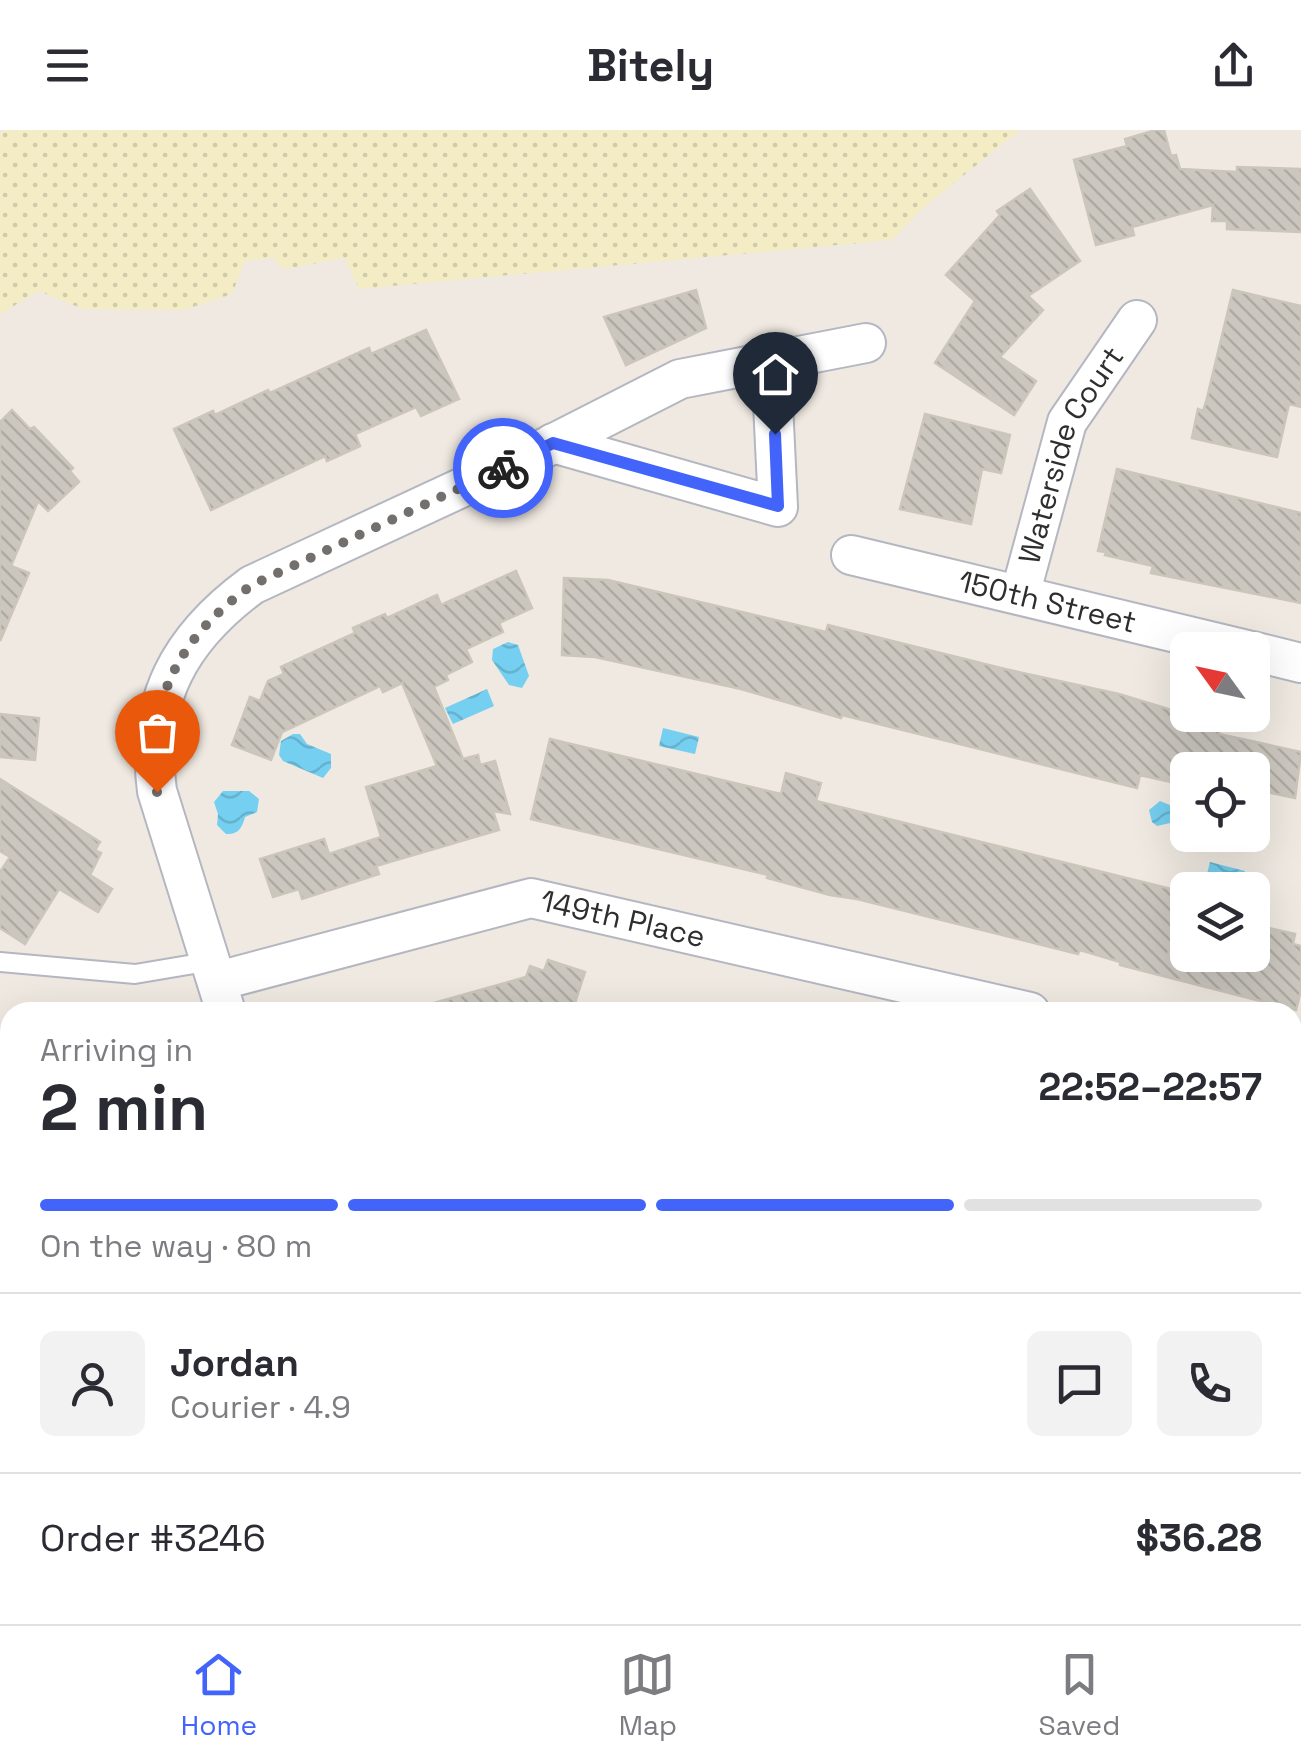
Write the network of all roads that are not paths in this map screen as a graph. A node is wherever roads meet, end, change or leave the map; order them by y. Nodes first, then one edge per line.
1 (1137, 320) dead end
2 (866, 343) dead end
3 (772, 362) junction
4 (553, 443) junction
5 (851, 555) dead end
6 (1020, 595) junction
7 (1172, 632) edge
8 (1270, 656) edge
9 (1301, 663) edge
10 (0, 962) edge
11 (219, 985) edge
12 (987, 1002) edge

1 - 6 street, Waterside Court
2 - 3 street
3 - 4 street
3 - 4 street
4 - 11 street
5 - 6 street, 150th Street
6 - 7 street, 150th Street
8 - 9 street, 150th Street
10 - 11 lane
11 - 12 street, 149th Place

